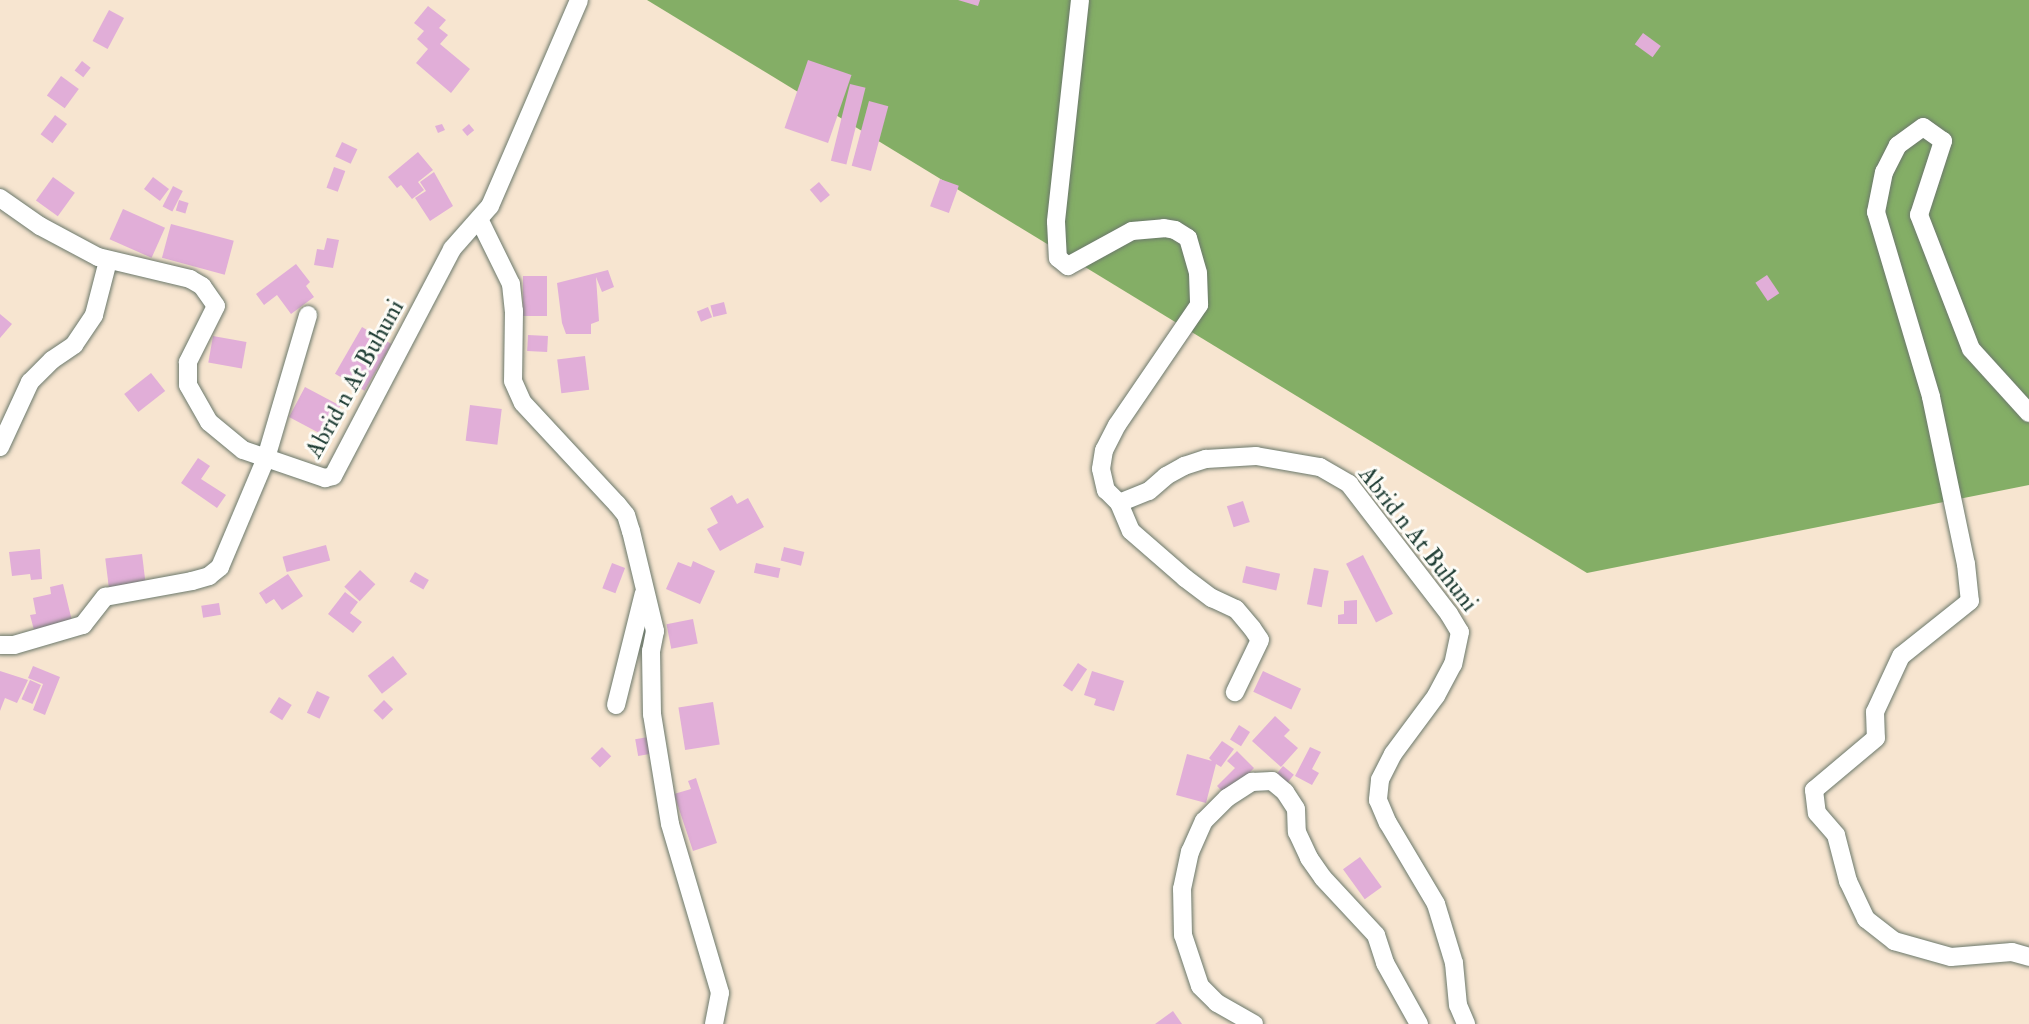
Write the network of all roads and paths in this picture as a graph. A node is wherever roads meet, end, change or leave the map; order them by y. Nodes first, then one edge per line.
1 (579, 0) edge
2 (1080, 0) edge
3 (0, 198) edge
4 (479, 219) junction
5 (108, 261) junction
6 (308, 315) dead end
7 (2029, 413) edge
8 (0, 447) edge
9 (266, 457) junction
10 (1119, 503) junction
11 (646, 587) junction
12 (0, 645) edge
13 (1236, 692) dead end
14 (616, 705) dead end
15 (2029, 957) edge
16 (714, 1024) edge
17 (1254, 1024) edge
18 (1419, 1024) edge
19 (1466, 1024) edge

1 - 4 street, Abrid n At Buhuni
2 - 10 street
3 - 5 street, Abrid n At Buhuni
4 - 9 street, Abrid n At Buhuni
4 - 11 street
5 - 8 street
5 - 9 street, Abrid n At Buhuni
6 - 9 street
7 - 15 street
9 - 12 street
10 - 13 street
10 - 19 street, Abrid n At Buhuni
11 - 14 street
11 - 16 street
17 - 18 street

